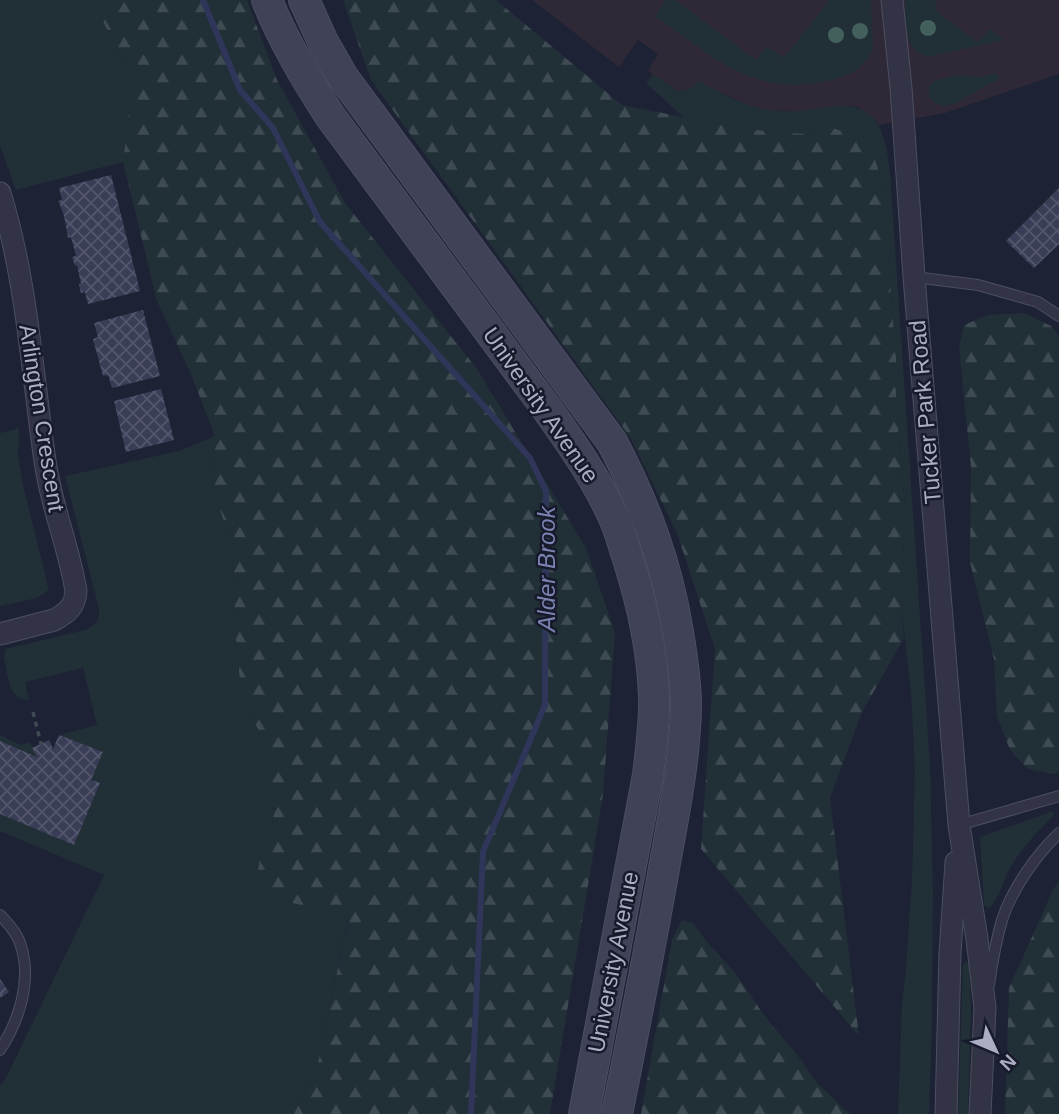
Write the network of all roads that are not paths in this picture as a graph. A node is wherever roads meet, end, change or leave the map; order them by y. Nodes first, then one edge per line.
1 (267, 0) edge
2 (304, 0) edge
3 (892, 0) edge
4 (0, 193) edge
5 (914, 277) junction
6 (1059, 316) edge
7 (0, 634) edge
8 (1059, 796) edge
9 (959, 825) junction
10 (1059, 834) edge
11 (0, 915) edge
12 (985, 1008) junction
13 (0, 1050) edge
14 (584, 1114) edge
15 (617, 1114) edge
16 (946, 1114) edge
17 (980, 1114) edge

1 - 14 main road, University Avenue
2 - 15 main road, University Avenue
3 - 5 street, Tucker Park Road
4 - 7 street, Arlington Crescent
5 - 6 lane
5 - 9 street, Tucker Park Road
8 - 9 lane
9 - 12 street, Tucker Park Road
9 - 16 street, Tucker Park Road
10 - 12 lane
11 - 13 lane
12 - 17 street, Tucker Park Road

